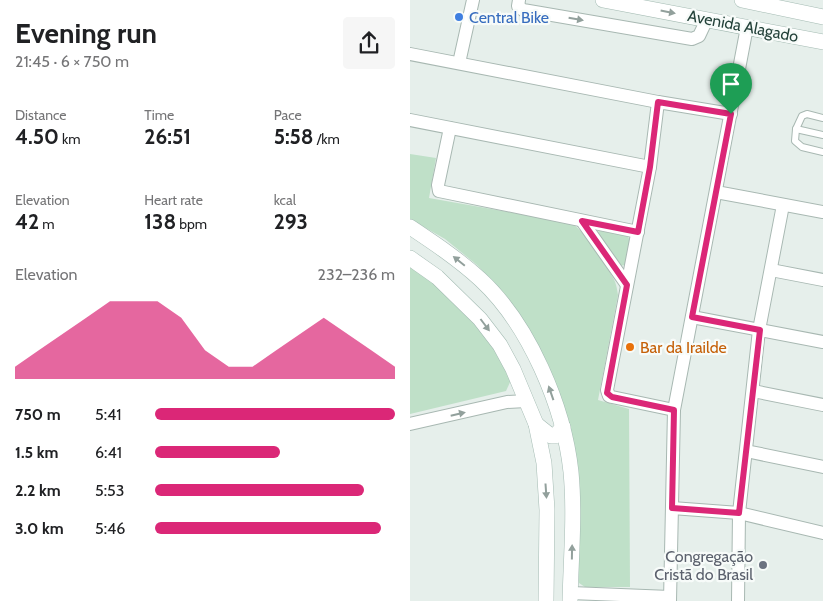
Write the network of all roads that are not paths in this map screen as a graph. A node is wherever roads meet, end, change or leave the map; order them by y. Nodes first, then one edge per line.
1 (473, 0) edge
2 (518, 0) edge
3 (603, 0) edge
4 (742, 0) edge
5 (823, 17) edge
6 (707, 19) junction
7 (747, 27) junction
8 (823, 42) edge
9 (410, 54) edge
10 (458, 63) junction
11 (658, 102) junction
12 (731, 114) junction
13 (823, 118) edge
14 (410, 120) edge
15 (450, 128) junction
16 (796, 129) junction
17 (823, 135) edge
18 (823, 152) edge
19 (650, 167) junction
20 (716, 192) junction
21 (783, 205) junction
22 (823, 212) edge
23 (582, 221) junction
24 (410, 227) edge
25 (638, 232) junction
26 (410, 258) edge
27 (771, 270) junction
28 (823, 280) edge
29 (627, 285) junction
30 (692, 317) junction
31 (760, 330) junction
32 (823, 342) edge
33 (752, 391) junction
34 (526, 401) junction
35 (823, 405) edge
36 (674, 410) junction
37 (410, 424) edge
38 (536, 424) junction
39 (564, 427) junction
40 (746, 451) junction
41 (544, 463) junction
42 (823, 467) edge
43 (571, 474) junction
44 (672, 508) junction
45 (739, 513) junction
46 (823, 533) edge
47 (570, 597) edge
48 (670, 599) edge
49 (546, 601) edge
50 (738, 601) edge

1 - 10 street
2 -> 6 street
3 -> 6 main road, Avenida Alagado
4 - 5 main road, Avenida Alagado
6 - 7 main road, Avenida Alagado
7 - 8 main road, Avenida Alagado
7 - 12 street
9 - 10 street
10 - 11 street
11 - 12 street
11 - 19 street
12 - 20 street
13 - 16 lane
14 - 15 street
15 - 19 street
15 - 23 street
16 - 17 lane
16 - 18 lane
19 - 25 street
20 - 21 street
20 - 30 street
21 - 22 street
21 - 27 street
23 - 25 street
23 - 29 street
39 -> 24 main road
25 - 29 street
26 -> 34 main road
27 - 28 street
27 - 31 street
29 - 36 street
30 - 31 street
30 - 36 street
31 - 32 street
31 - 33 street
33 - 35 street
33 - 40 street
37 -> 34 street
34 - 38 main road
36 - 44 street
38 - 39 main road
38 - 41 main road
39 - 43 main road
40 - 42 street
40 - 45 street
41 - 43 main road
41 -> 49 main road
47 -> 43 main road
44 - 45 street
44 - 48 street
45 - 46 street
45 - 50 street
47 - 48 street

